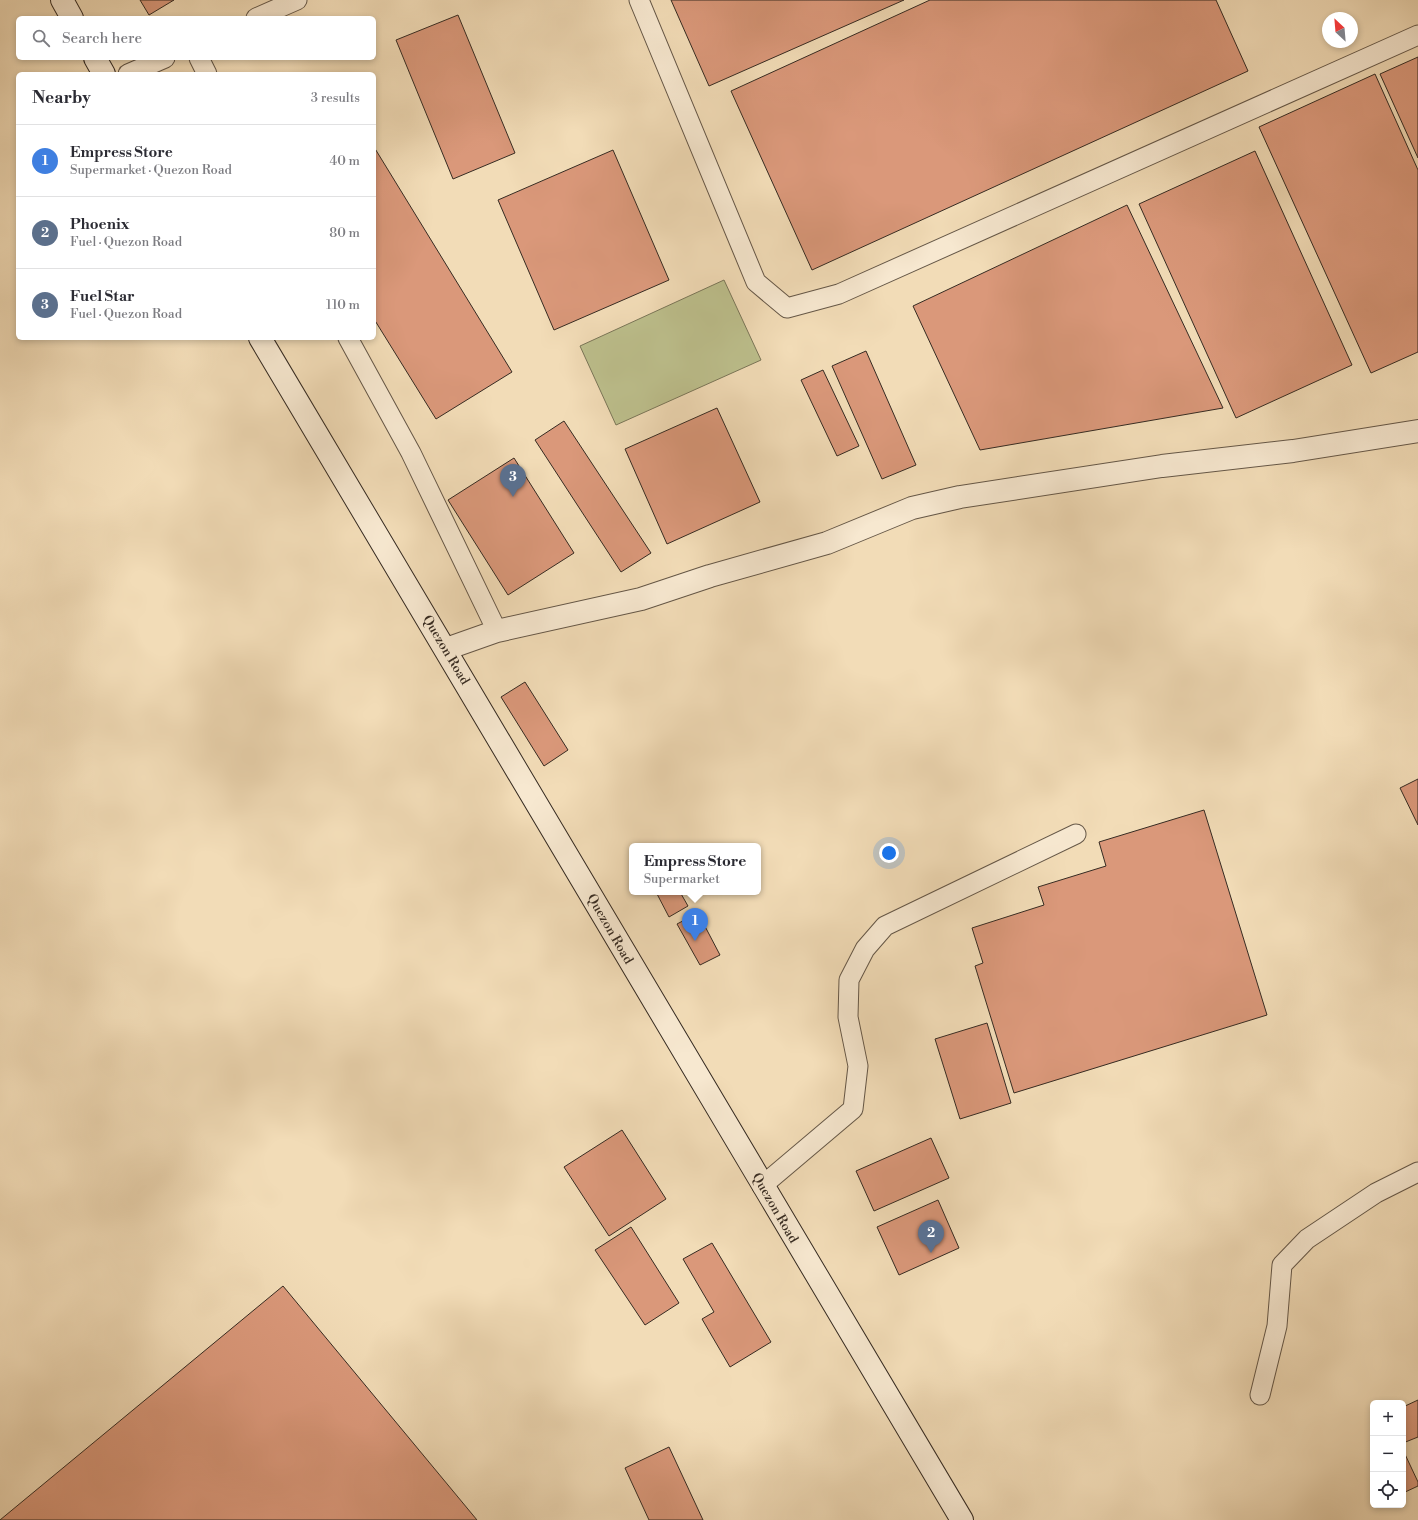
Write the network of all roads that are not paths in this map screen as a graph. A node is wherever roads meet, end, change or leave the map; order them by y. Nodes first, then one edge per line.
1 (62, 0) edge
2 (297, 0) edge
3 (639, 0) edge
4 (71, 16) edge
5 (261, 16) edge
6 (1418, 35) edge
7 (96, 60) edge
8 (160, 60) edge
9 (200, 60) edge
10 (103, 72) edge
11 (133, 72) edge
12 (206, 72) edge
13 (261, 340) edge
14 (349, 340) edge
15 (1418, 431) edge
16 (497, 631) junction
17 (446, 649) junction
18 (1076, 834) dead end
19 (1418, 1172) edge
20 (762, 1186) junction
21 (1260, 1396) dead end
22 (962, 1520) edge

1 - 4 main road
2 - 5 lane
3 - 6 lane
7 - 10 main road
8 - 11 lane
9 - 12 lane
13 - 17 main road, Quezon Road
14 - 16 lane
15 - 16 main road
16 - 17 main road
17 - 20 main road, Quezon Road
18 - 20 lane
19 - 21 lane
20 - 22 main road, Quezon Road

